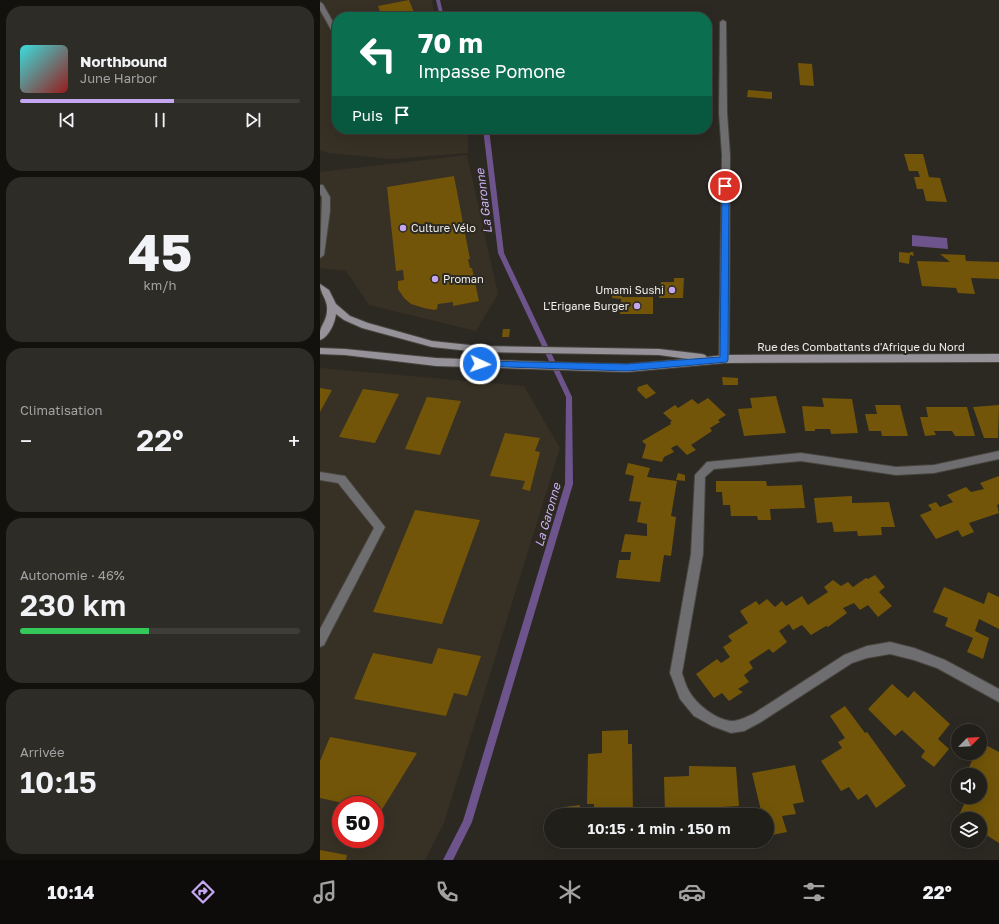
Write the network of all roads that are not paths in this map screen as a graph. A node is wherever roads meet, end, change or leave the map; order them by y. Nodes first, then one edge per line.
1 (320, 4) edge
2 (723, 22) dead end
3 (332, 26) edge
4 (320, 187) edge
5 (326, 211) junction
6 (320, 221) edge
7 (320, 255) edge
8 (320, 287) edge
9 (332, 306) junction
10 (320, 337) edge
11 (320, 351) edge
12 (999, 358) edge
13 (724, 360) junction
14 (999, 455) edge
15 (320, 476) edge
16 (320, 641) edge
17 (999, 696) edge

1 - 3 street
2 - 13 street
4 - 5 street
5 - 6 street
5 - 7 street
8 - 9 main road
9 - 10 main road
9 - 13 main road, Rue des Combattants d'Afrique du Nord
11 - 13 main road, Rue des Combattants d'Afrique du Nord
12 - 13 main road, Rue des Combattants d'Afrique du Nord
14 - 17 street
15 - 16 street

